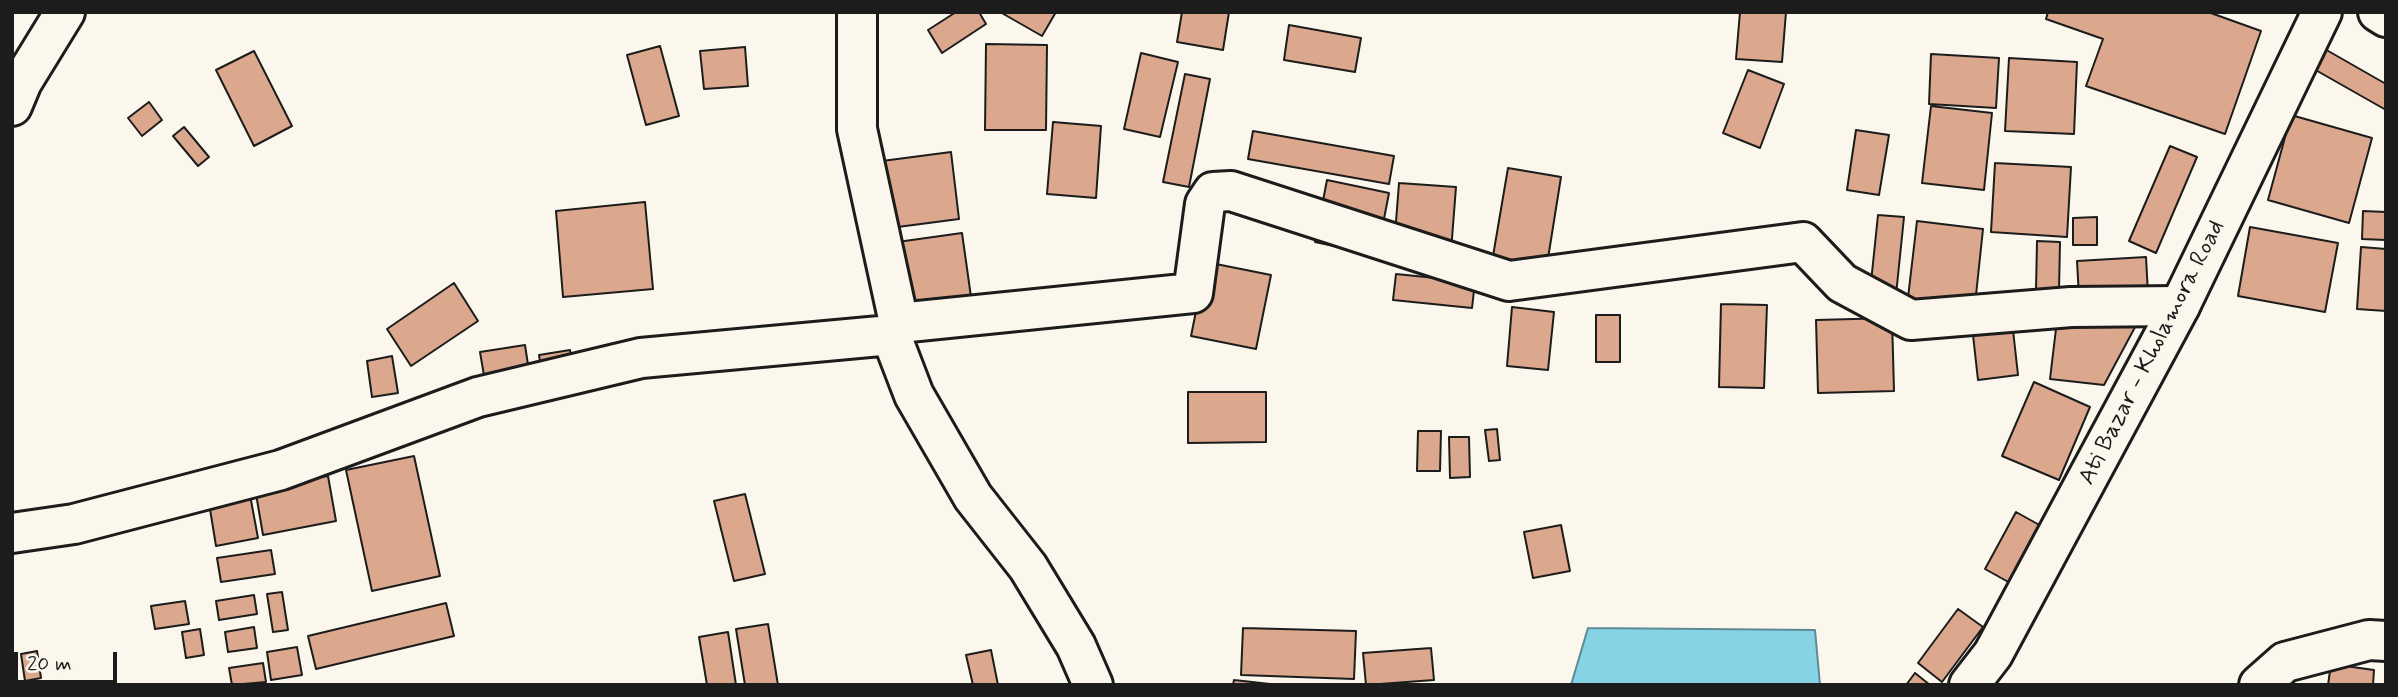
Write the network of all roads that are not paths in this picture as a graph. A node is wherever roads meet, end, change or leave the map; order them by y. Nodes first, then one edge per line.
1 (65, 12) edge
2 (857, 12) edge
3 (2322, 12) edge
4 (2378, 12) edge
5 (2386, 17) edge
6 (12, 106) edge
7 (2180, 306) junction
8 (895, 329) junction
9 (12, 533) edge
10 (2386, 641) edge
11 (1093, 685) edge
12 (1969, 685) edge
13 (2259, 685) edge

1 - 6 street
2 - 8 street
3 - 7 street, Ati Bazar - Kholamora Road
4 - 5 street
7 - 8 street
7 - 12 street, Ati Bazar - Kholamora Road
8 - 9 street
8 - 11 street
10 - 13 street

